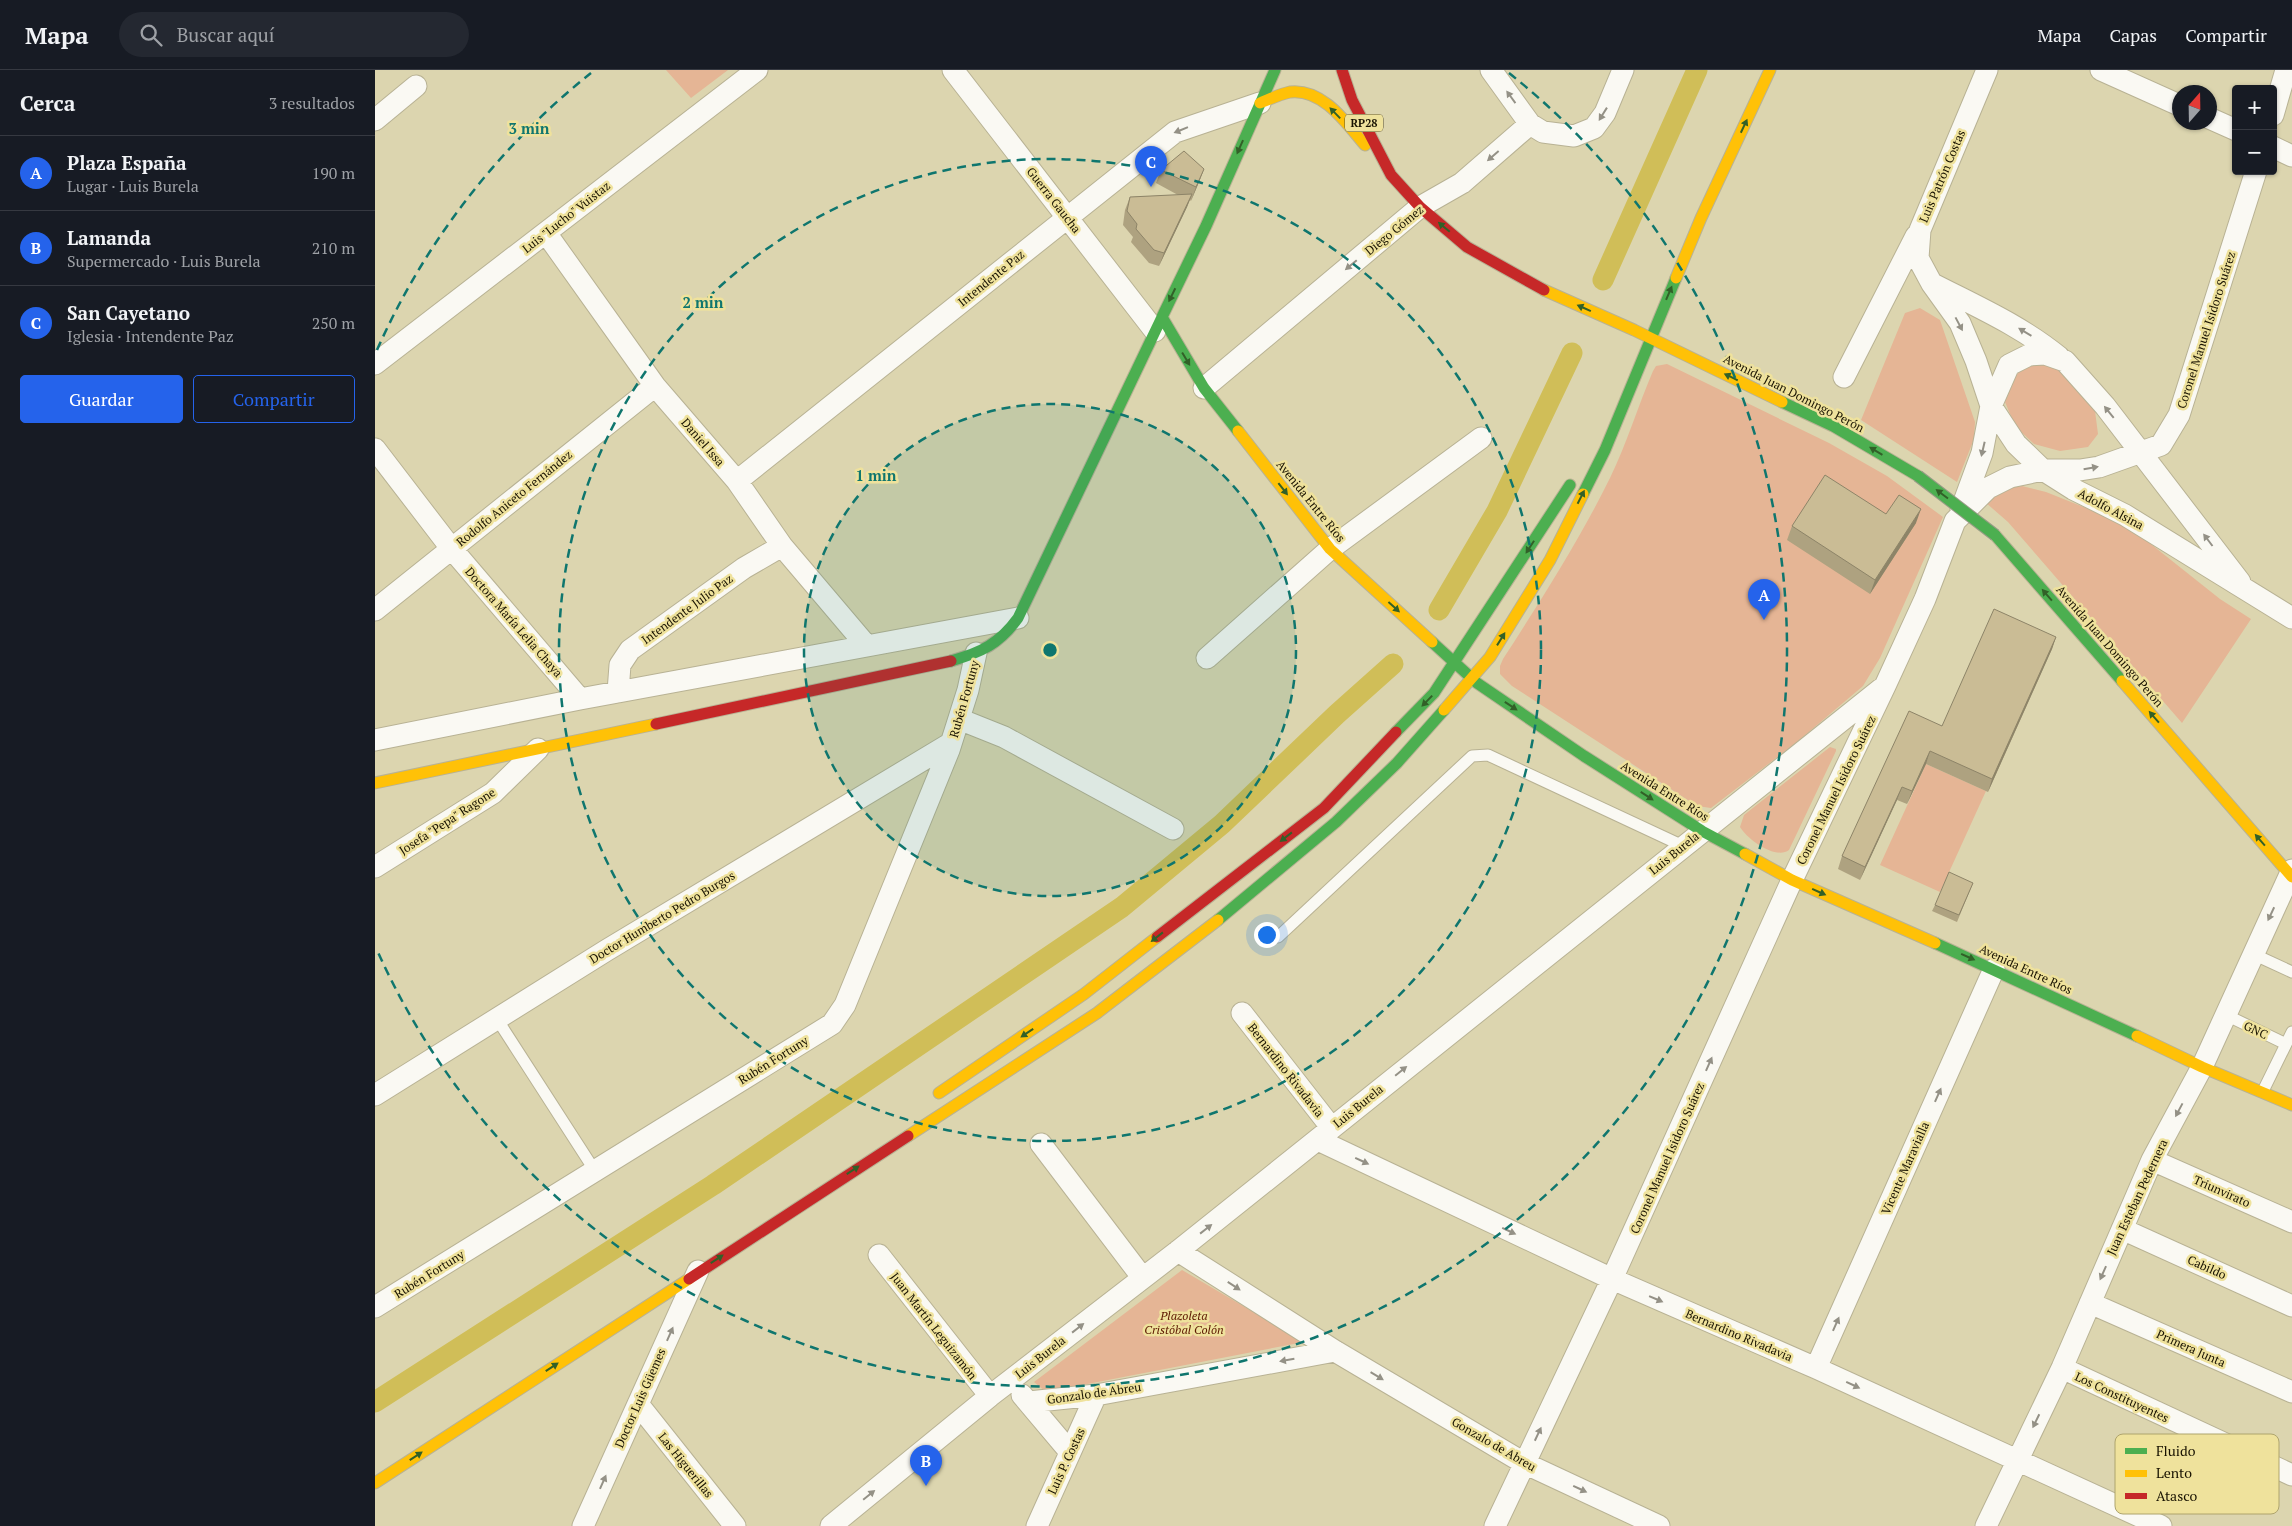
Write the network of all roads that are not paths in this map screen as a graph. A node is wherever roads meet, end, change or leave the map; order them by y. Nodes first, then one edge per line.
1 (757, 70) edge
2 (953, 70) edge
3 (1275, 70) edge
4 (1343, 70) edge
5 (1491, 70) edge
6 (1623, 70) edge
7 (1759, 70) edge
8 (1770, 70) edge
9 (1987, 70) edge
10 (2101, 70) edge
11 (2286, 70) edge
12 (416, 86) dead end
13 (2277, 101) edge
14 (2172, 102) edge
15 (1260, 103) junction
16 (375, 120) edge
17 (2217, 122) edge
18 (1530, 124) junction
19 (2232, 128) edge
20 (2277, 149) edge
21 (2292, 156) edge
22 (1391, 175) junction
23 (2255, 175) edge
24 (1420, 207) junction
25 (1067, 217) junction
26 (1920, 230) junction
27 (546, 233) junction
28 (1673, 254) dead end
29 (1932, 284) junction
30 (1158, 324) junction
31 (1650, 338) junction
32 (2065, 361) junction
33 (375, 364) edge
34 (1844, 377) dead end
35 (655, 386) junction
36 (1204, 388) junction
37 (1991, 406) junction
38 (1481, 438) dead end
39 (375, 449) edge
40 (2142, 453) junction
41 (1577, 470) dead end
42 (2043, 470) junction
43 (737, 481) junction
44 (1955, 522) junction
45 (782, 546) junction
46 (451, 548) junction
47 (1330, 549) junction
48 (2249, 593) junction
49 (375, 610) edge
50 (1018, 618) junction
51 (2292, 618) edge
52 (866, 645) junction
53 (976, 653) junction
54 (1207, 658) dead end
55 (1456, 662) junction
56 (1472, 678) junction
57 (1885, 686) junction
58 (618, 692) junction
59 (580, 699) junction
60 (959, 719) junction
61 (375, 740) edge
62 (951, 743) junction
63 (538, 749) junction
64 (375, 783) edge
65 (1173, 829) dead end
66 (1702, 831) junction
67 (1683, 846) junction
68 (375, 867) edge
69 (2291, 874) edge
70 (1792, 880) junction
71 (1278, 937) dead end
72 (2253, 954) junction
73 (1994, 969) junction
74 (2292, 972) edge
75 (1242, 1013) dead end
76 (2226, 1015) junction
77 (497, 1019) junction
78 (2292, 1032) edge
79 (2286, 1044) junction
80 (2202, 1067) junction
81 (2263, 1091) junction
82 (375, 1095) edge
83 (928, 1101) dead end
84 (2292, 1105) edge
85 (1324, 1134) junction
86 (1041, 1144) dead end
87 (2152, 1160) junction
88 (595, 1171) junction
89 (2292, 1222) edge
90 (2122, 1229) junction
91 (1178, 1251) junction
92 (879, 1255) dead end
93 (698, 1271) junction
94 (1142, 1277) junction
95 (1612, 1279) junction
96 (2090, 1303) junction
97 (2292, 1306) edge
98 (375, 1307) edge
99 (1335, 1351) junction
100 (1816, 1368) junction
101 (2062, 1368) junction
102 (1009, 1381) junction
103 (2292, 1392) edge
104 (1096, 1395) junction
105 (990, 1396) junction
106 (1029, 1402) junction
107 (638, 1404) junction
108 (2203, 1434) edge
109 (1070, 1452) junction
110 (2017, 1461) junction
111 (1524, 1463) junction
112 (2279, 1470) edge
113 (2292, 1476) edge
114 (375, 1483) edge
115 (2115, 1505) edge
116 (2134, 1514) edge
117 (583, 1526) edge
118 (735, 1526) edge
119 (831, 1526) edge
120 (1037, 1526) edge
121 (1495, 1526) edge
122 (1659, 1526) edge
123 (1986, 1526) edge
124 (2161, 1526) edge

1 - 27 street, Luis "Lucho" Vuistaz
2 - 25 street, Guerra Gaucha
3 - 15 main road
4 - 22 main road, Avenida Juan Domingo Perón / RP28
18 -> 5 street
6 -> 18 street
7 - 28 main road
31 -> 8 main road
9 - 26 street, Luis Patrón Costas
10 - 14 street
11 - 13 street
12 - 16 street
22 -> 15 main road
15 -> 25 street, Intendente Paz
15 -> 30 main road
17 - 19 street
18 -> 24 street, Diego Gómez
20 - 21 street
22 - 24 main road, Avenida Juan Domingo Perón
23 - 40 street, Coronel Manuel Isidoro Suárez
31 -> 24 main road, Avenida Juan Domingo Perón
24 -> 36 street, Diego Gómez
25 - 30 street, Guerra Gaucha
25 - 43 street, Intendente Paz
26 - 29 street, Luis Patrón Costas
26 - 34 street
27 - 33 street, Luis "Lucho" Vuistaz
27 - 35 street, Daniel Issa
32 -> 29 street, Adolfo Alsina
29 -> 37 street, Adolfo Alsina
30 -> 36 main road, Avenida Entre Ríos
30 - 50 main road
56 -> 31 main road
69 -> 31 main road, Avenida Juan Domingo Perón, bridge
32 - 37 street, Adolfo Alsina
40 -> 32 street, Adolfo Alsina
35 - 43 street, Daniel Issa
35 - 46 street, Rodolfo Aniceto Fernández
36 -> 47 main road, Avenida Entre Ríos
37 - 42 street, Adolfo Alsina
37 -> 44 street, Adolfo Alsina
38 - 47 street
39 - 46 street, Doctora María Lelia Chaya
42 -> 40 street, Coronel Manuel Isidoro Suárez
48 -> 40 street, Adolfo Alsina
41 -> 55 main road
42 - 44 street, Coronel Manuel Isidoro Suárez
42 - 48 street, Adolfo Alsina
43 - 45 street, Daniel Issa
44 - 57 street, Coronel Manuel Isidoro Suárez
45 - 52 street, Daniel Issa
45 - 58 street, Intendente Julio Paz
46 - 49 street, Rodolfo Aniceto Fernández
46 - 59 street, Doctora María Lelia Chaya
47 - 54 street
47 -> 55 main road, Avenida Entre Ríos
48 - 51 street, Adolfo Alsina
50 - 52 street
50 - 53 main road
52 - 58 street
53 - 60 street, Rubén Fortuny
53 - 63 main road
55 - 56 main road, Avenida Entre Ríos
55 -> 83 main road
56 -> 66 main road, Avenida Entre Ríos
93 -> 56 main road
57 - 66 street, Luis Burela
57 - 70 street, Coronel Manuel Isidoro Suárez
58 - 59 street
59 - 61 street
60 - 62 street, Rubén Fortuny
60 - 65 street
62 - 77 street, Doctor Humberto Pedro Burgos
62 - 88 street, Rubén Fortuny
63 - 64 main road
63 - 68 street, Josefa "Pepa" Ragone
66 - 67 street, Luis Burela
66 - 70 main road, Avenida Entre Ríos
67 - 71 lane
85 -> 67 street, Luis Burela
69 -> 72 street, Juan Esteban Pedernera
70 -> 73 main road, Avenida Entre Ríos
95 -> 70 street, Coronel Manuel Isidoro Suárez
72 - 74 lane
72 - 76 street, Juan Esteban Pedernera
73 - 80 main road, Avenida Entre Ríos
100 -> 73 street, Vicente Maravialla
75 - 85 street, Bernardino Rivadavia
76 - 79 lane, GNC
76 - 80 street, Juan Esteban Pedernera
77 - 82 street, Doctor Humberto Pedro Burgos
77 - 88 lane
78 - 79 lane
79 - 81 lane
80 - 81 main road, Avenida Entre Ríos
80 -> 87 street, Juan Esteban Pedernera
81 - 84 main road, Avenida Entre Ríos
91 -> 85 street, Luis Burela
85 -> 95 street, Bernardino Rivadavia
86 - 94 street
87 - 89 street, Triunvirato
87 - 90 street, Juan Esteban Pedernera
88 - 98 street, Rubén Fortuny
90 -> 96 street, Juan Esteban Pedernera
90 - 97 street, Cabildo
91 - 94 street, Luis Burela
91 -> 99 street, Gonzalo de Abreu
92 - 105 street, Juan Martín Leguizamón
107 -> 93 street, Doctor Luis Güemes
114 -> 93 main road
102 -> 94 street, Luis Burela
95 -> 100 street, Bernardino Rivadavia
111 -> 95 street, Coronel Manuel Isidoro Suárez
96 - 101 street, Juan Esteban Pedernera
96 - 103 street, Primera Junta
99 -> 104 street, Gonzalo de Abreu
99 -> 111 street, Gonzalo de Abreu
100 -> 110 street, Bernardino Rivadavia
101 - 108 street, Los Constituyentes
101 -> 110 street, Juan Esteban Pedernera
102 - 105 street, Luis Burela
102 - 106 street
104 - 106 street, Gonzalo de Abreu
104 - 109 street, Luis P. Costas
119 -> 105 street, Luis Burela
106 - 109 street
117 -> 107 street, Doctor Luis Güemes
107 - 118 street, Las Higuerillas
109 - 120 street, Luis P. Costas
110 - 115 street, Bernardino Rivadavia
110 - 123 street, Juan Esteban Pedernera
111 - 121 street, Coronel Manuel Isidoro Suárez
111 -> 122 street, Gonzalo de Abreu
112 - 113 street, Los Constituyentes
116 - 124 street, Bernardino Rivadavia

